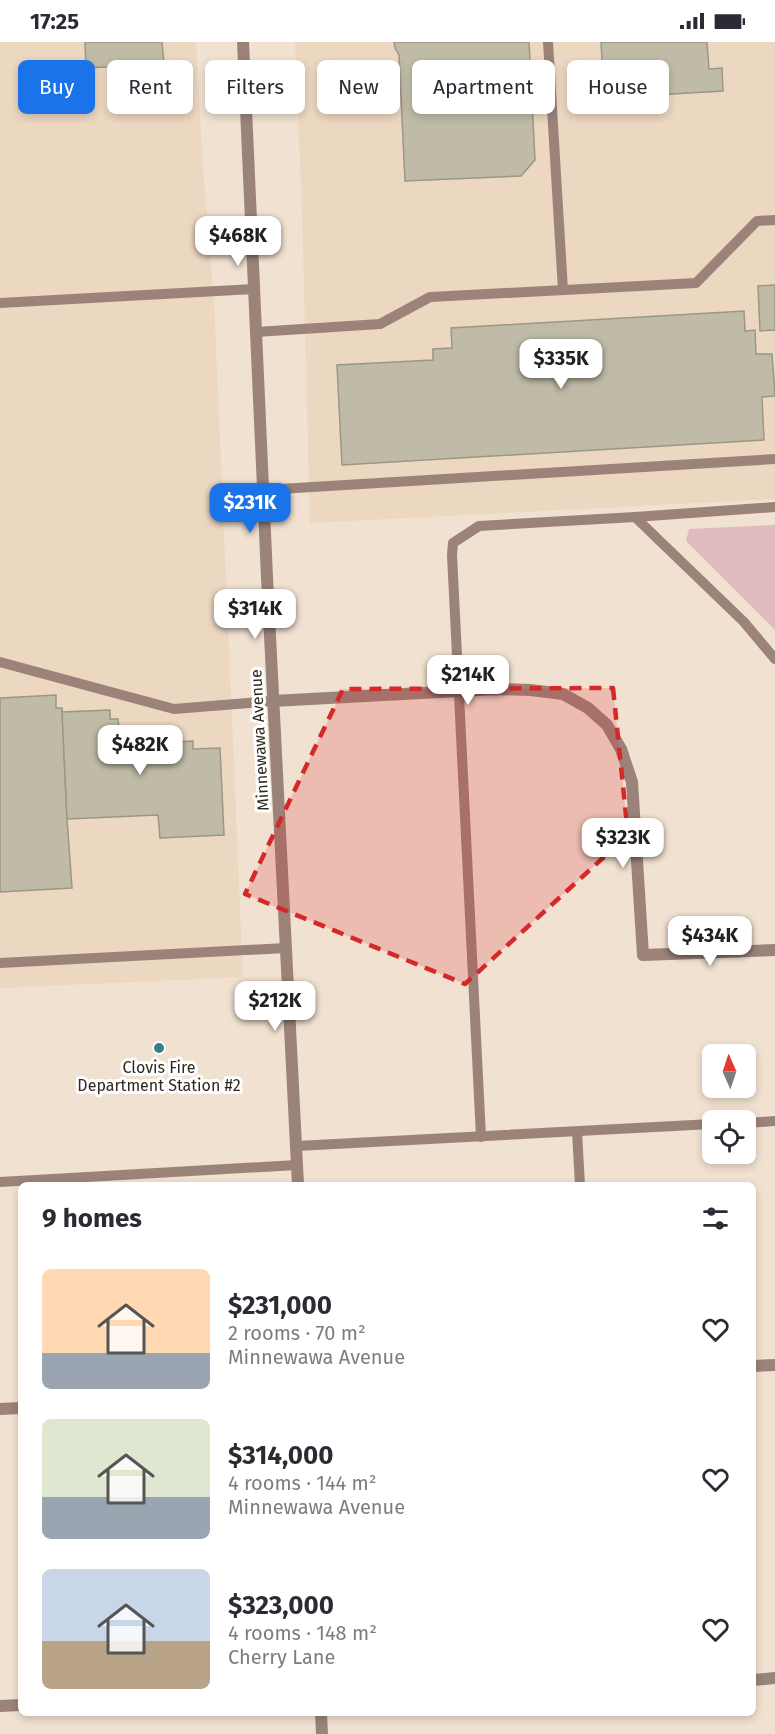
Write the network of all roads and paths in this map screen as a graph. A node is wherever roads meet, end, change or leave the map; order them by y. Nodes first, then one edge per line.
1 (243, 42) edge
2 (548, 42) edge
3 (775, 220) edge
4 (254, 289) junction
5 (563, 290) junction
6 (0, 303) edge
7 (256, 332) junction
8 (775, 459) edge
9 (263, 490) junction
10 (775, 507) edge
11 (635, 517) junction
12 (775, 659) edge
13 (0, 662) edge
14 (459, 691) junction
15 (273, 701) junction
16 (286, 948) junction
17 (775, 950) edge
18 (0, 963) edge
19 (775, 1121) edge
20 (756, 1122) edge
21 (702, 1125) edge
22 (577, 1132) junction
23 (481, 1137) junction
24 (297, 1146) junction
25 (297, 1165) junction
26 (0, 1182) edge
27 (298, 1182) edge
28 (580, 1182) edge
29 (775, 1365) edge
30 (756, 1366) edge
31 (18, 1408) edge
32 (0, 1409) edge
33 (775, 1678) edge
34 (756, 1680) edge
35 (18, 1705) edge
36 (0, 1706) edge
37 (321, 1716) edge
38 (322, 1734) edge

1 - 4 street, Minnewawa Avenue
2 - 5 lane
3 - 5 lane
4 - 6 lane
4 - 7 street, Minnewawa Avenue
5 - 7 lane
7 - 9 street, Minnewawa Avenue
8 - 9 lane
9 - 15 street, Minnewawa Avenue
10 - 11 lane
11 - 12 lane
11 - 14 lane
13 - 15 lane
14 - 15 street
14 - 17 street
14 - 23 lane
15 - 16 street, Minnewawa Avenue
16 - 18 lane
16 - 24 street, Minnewawa Avenue
19 - 20 lane
21 - 22 lane
22 - 23 lane
22 - 28 lane
23 - 24 lane
24 - 25 street, Minnewawa Avenue
25 - 26 lane
25 - 27 street, Minnewawa Avenue
29 - 30 street
31 - 32 street
33 - 34 street
35 - 36 street
37 - 38 street

